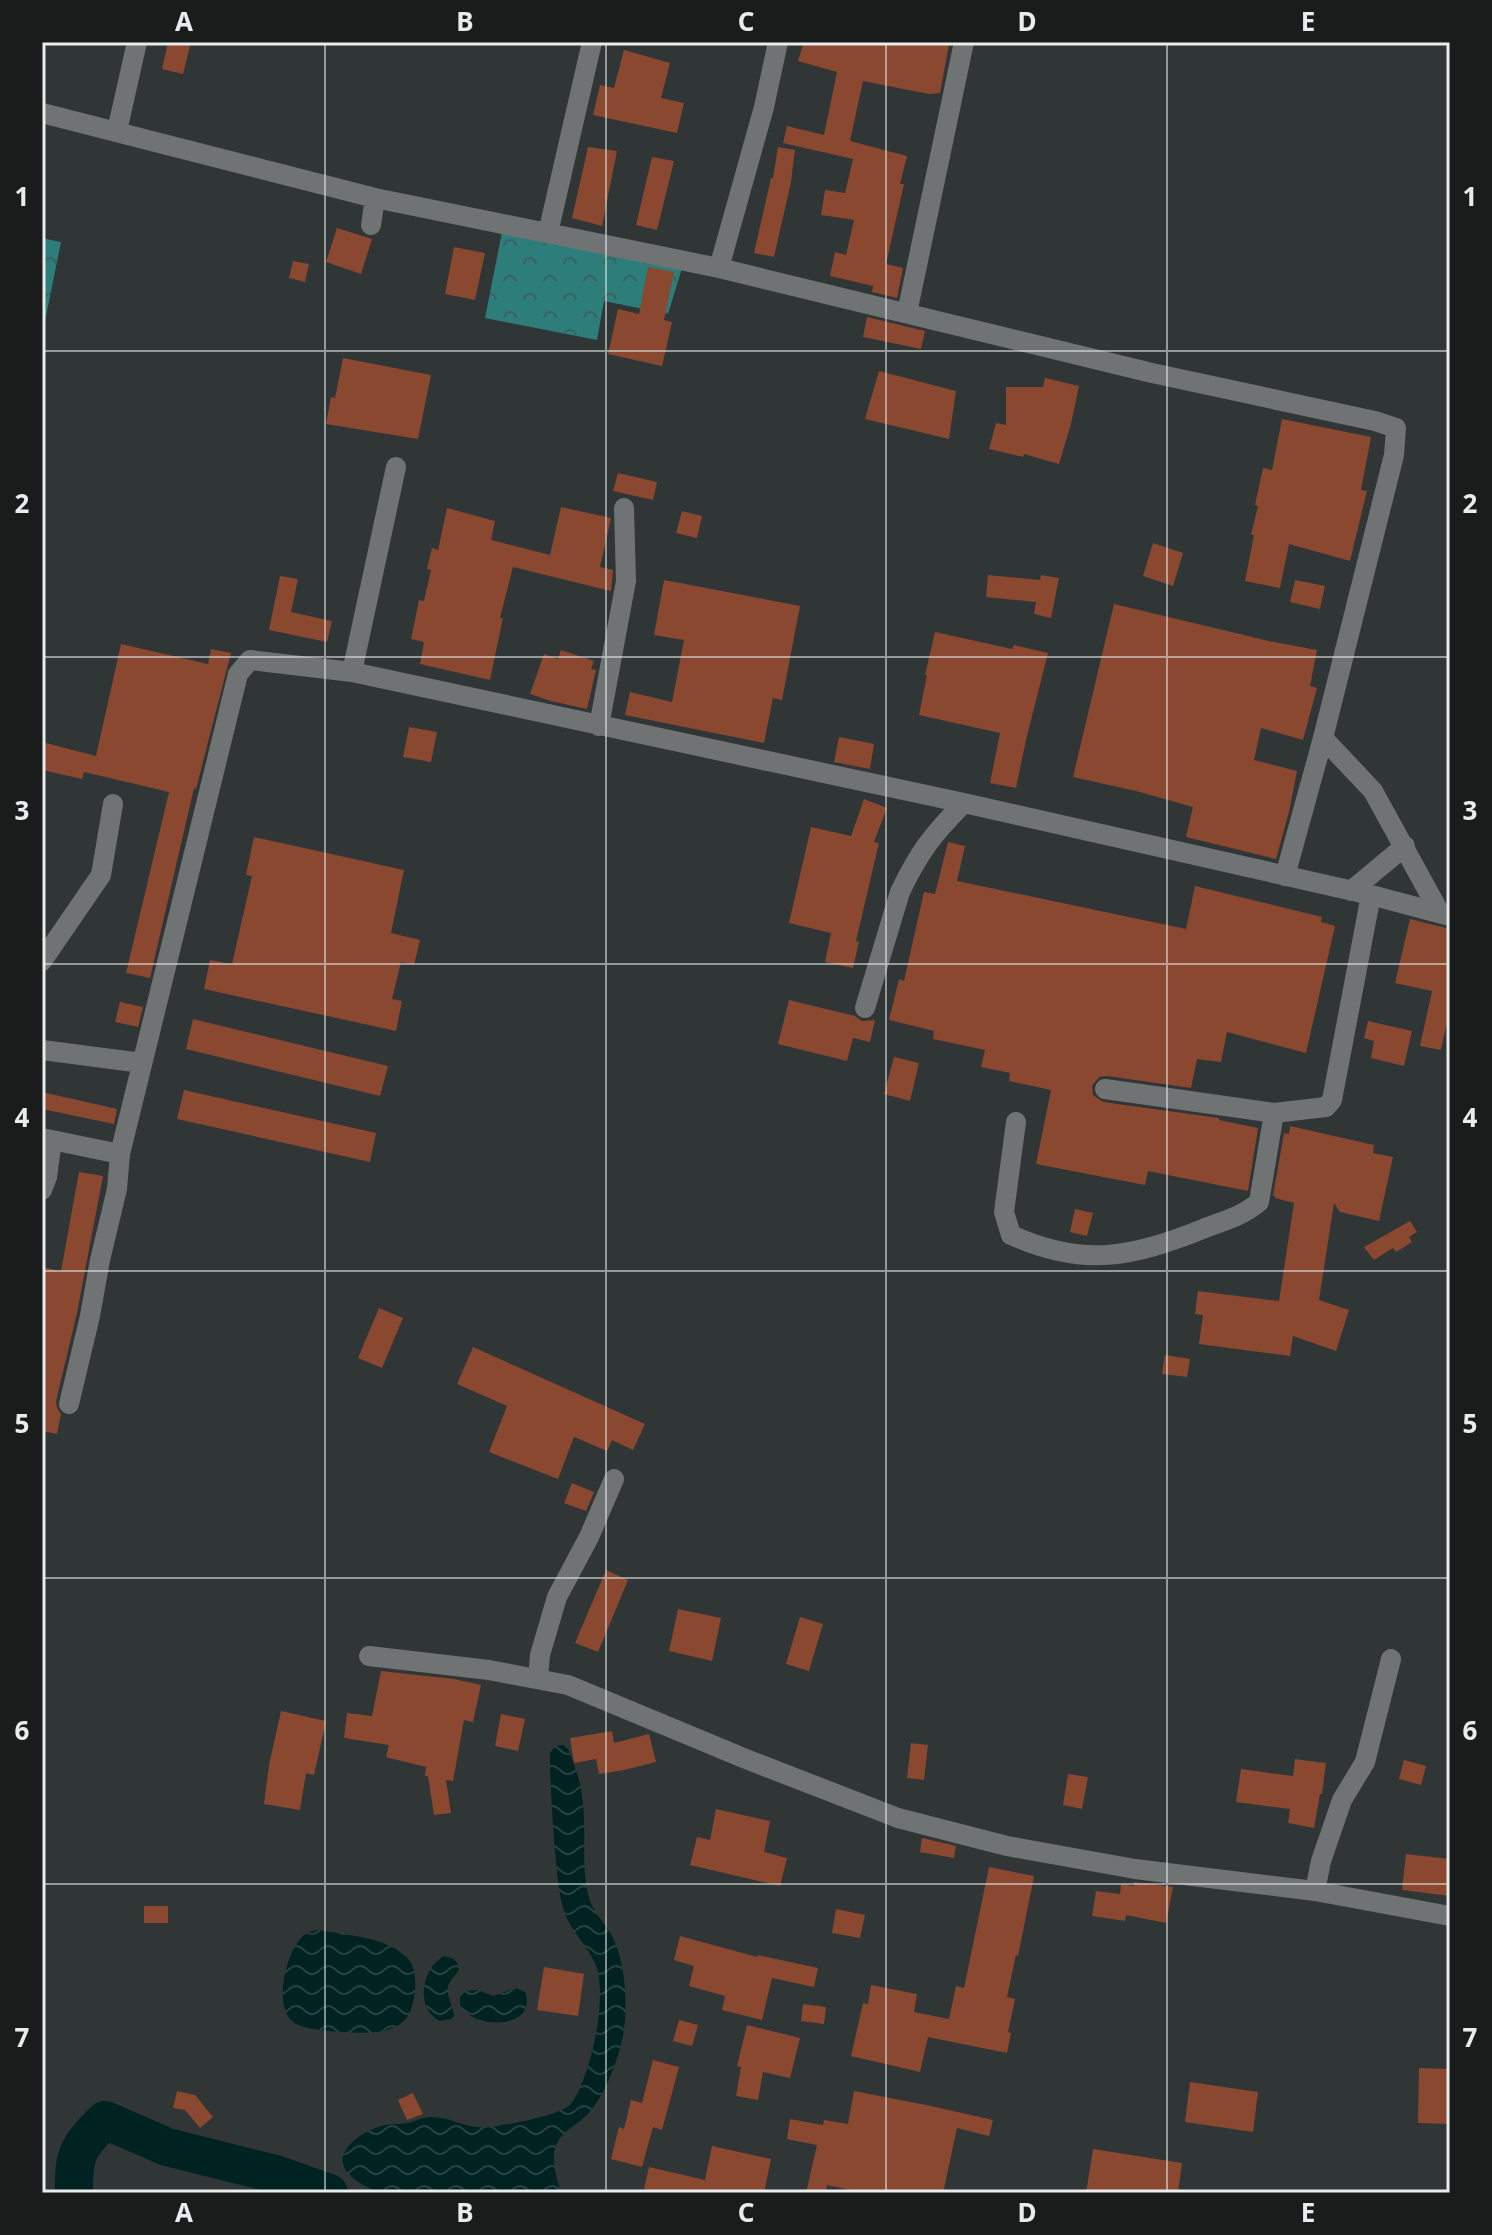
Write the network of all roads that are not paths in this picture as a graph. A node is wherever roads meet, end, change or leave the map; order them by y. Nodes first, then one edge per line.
1 (137, 42) edge
2 (592, 42) edge
3 (778, 42) edge
4 (964, 42) edge
5 (42, 113) edge
6 (117, 131) junction
7 (375, 198) junction
8 (371, 225) dead end
9 (548, 233) junction
10 (719, 268) junction
11 (907, 313) junction
12 (396, 467) dead end
13 (624, 508) dead end
14 (352, 672) junction
15 (599, 726) junction
16 (1323, 738) junction
17 (964, 803) junction
18 (113, 804) dead end
19 (1405, 846) junction
20 (1285, 876) junction
21 (1361, 893) junction
22 (1445, 914) edge
23 (42, 961) edge
24 (865, 1008) dead end
25 (42, 1050) edge
26 (142, 1063) junction
27 (1105, 1089) dead end
28 (1274, 1113) junction
29 (1016, 1122) dead end
30 (47, 1139) edge
31 (120, 1154) junction
32 (42, 1190) edge
33 (69, 1404) dead end
34 (614, 1479) dead end
35 (369, 1656) dead end
36 (1391, 1659) dead end
37 (538, 1678) junction
38 (1315, 1891) junction
39 (1450, 1916) edge

1 - 6 street
2 - 9 street
3 - 10 street
4 - 11 street
5 - 6 street
6 - 7 street
7 - 8 street
7 - 9 street
9 - 10 street
10 - 11 street
11 - 16 street
12 - 14 street
13 - 15 street
14 - 15 street
14 - 26 street
15 - 17 street
16 - 19 street
16 - 20 street
17 - 20 street
17 - 24 street
18 - 23 street
19 - 21 street
19 - 22 street
20 - 21 street
21 - 22 street
21 - 28 street
25 - 26 street
26 - 31 street
27 - 28 street
28 - 29 street
30 - 31 street
30 - 32 street
31 - 33 street
34 - 37 street
35 - 37 street
36 - 38 street
37 - 38 street
38 - 39 street

